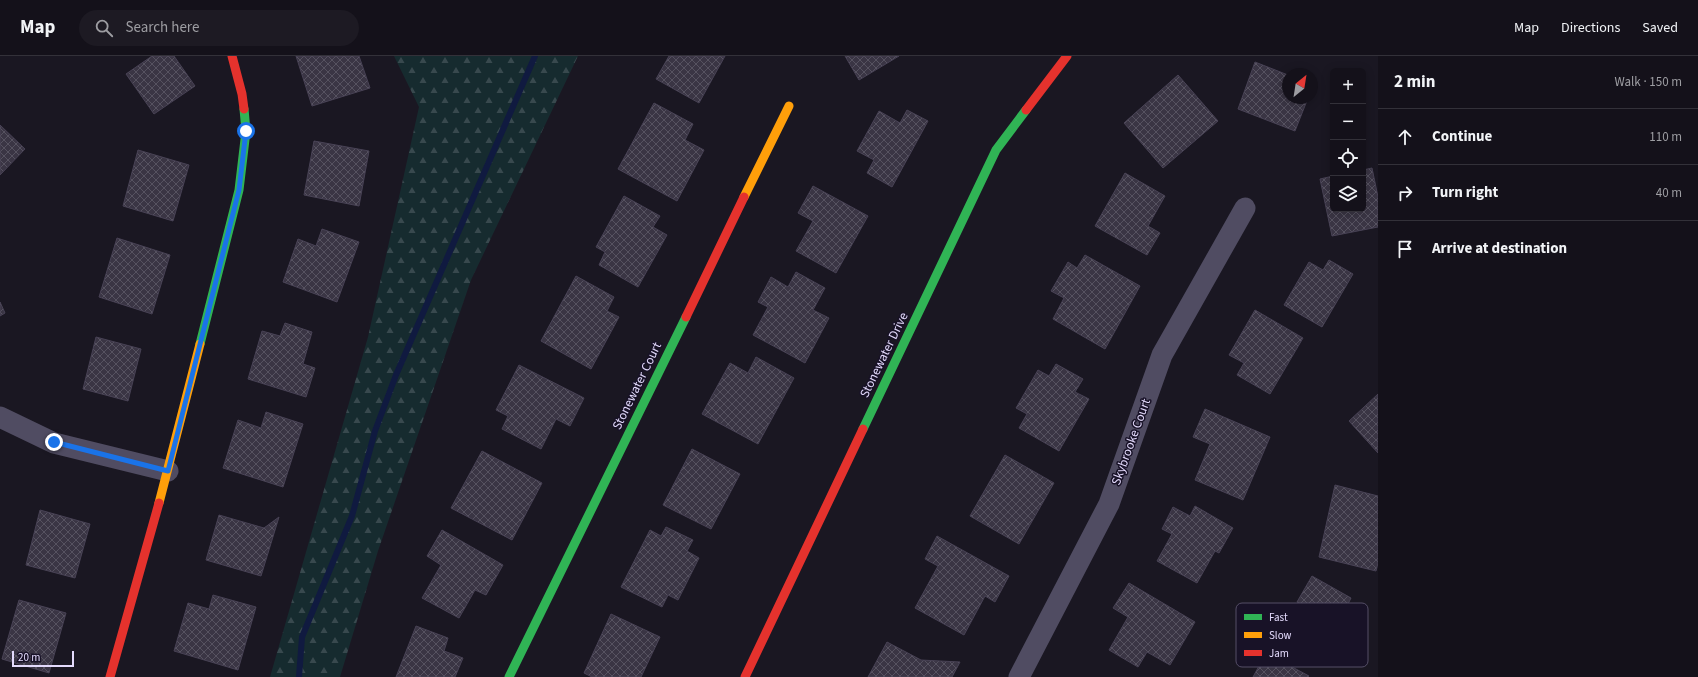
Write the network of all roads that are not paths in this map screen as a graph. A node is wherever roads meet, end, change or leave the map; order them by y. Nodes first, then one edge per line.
1 (232, 56) edge
2 (1067, 56) edge
3 (789, 106) dead end
4 (1245, 208) dead end
5 (0, 417) edge
6 (168, 471) junction
7 (110, 677) edge
8 (509, 677) edge
9 (745, 677) edge
10 (1019, 677) edge

1 - 6 street
2 - 9 street, Stonewater Drive
3 - 8 street, Stonewater Court
4 - 10 street, Skybrooke Court
5 - 6 street
6 - 7 street

